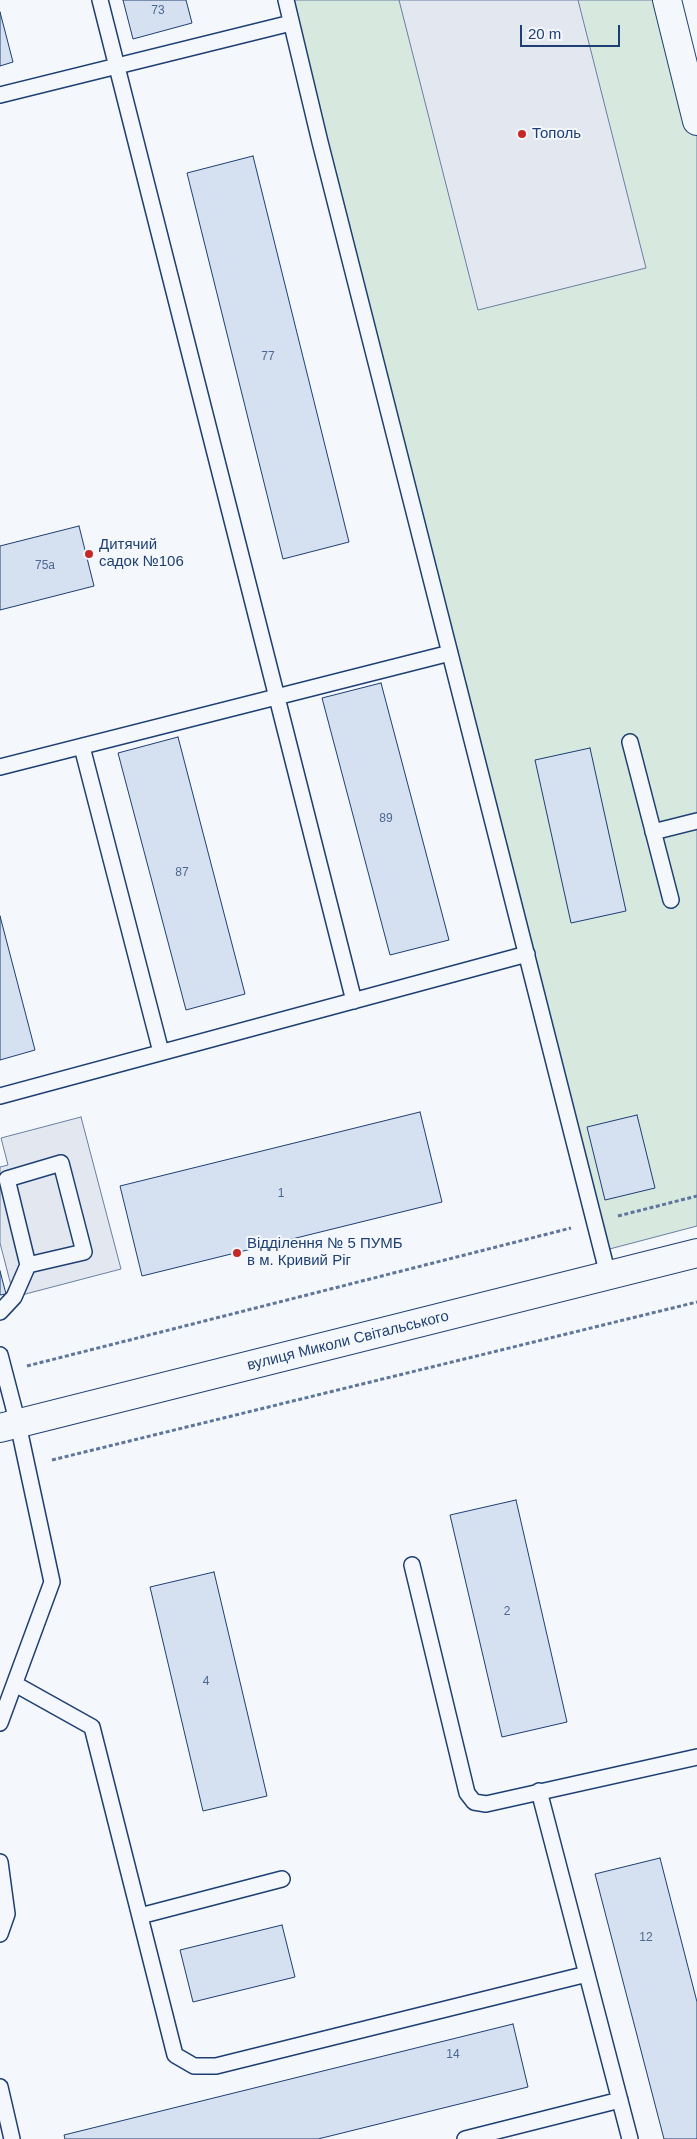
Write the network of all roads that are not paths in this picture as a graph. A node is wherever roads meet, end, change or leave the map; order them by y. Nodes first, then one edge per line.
1 (100, 0) edge
2 (286, 0) edge
3 (667, 0) edge
4 (291, 23) junction
5 (117, 66) junction
6 (0, 95) edge
7 (697, 120) edge
8 (450, 653) junction
9 (276, 698) junction
10 (630, 742) dead end
11 (82, 747) junction
12 (0, 767) edge
13 (697, 821) edge
14 (653, 832) junction
15 (670, 900) dead end
16 (527, 954) junction
17 (354, 1001) junction
18 (161, 1052) junction
19 (0, 1096) edge
20 (697, 1253) edge
21 (28, 1265) junction
22 (608, 1275) junction
23 (0, 1312) edge
24 (0, 1355) edge
25 (9, 1426) edge
26 (412, 1565) dead end
27 (15, 1684) junction
28 (0, 1723) edge
29 (697, 1757) edge
30 (539, 1791) junction
31 (0, 1862) edge
32 (282, 1879) dead end
33 (140, 1916) junction
34 (0, 1934) edge
35 (587, 1974) junction
36 (0, 2087) edge
37 (620, 2100) junction
38 (12, 2139) edge
39 (464, 2139) edge
40 (630, 2139) edge

1 - 5 lane
2 - 4 lane
3 - 7 main road
4 - 5 lane
4 - 8 lane
5 - 6 lane
5 - 9 lane
8 - 9 lane
8 - 16 lane
9 - 11 lane
9 - 17 lane
10 - 14 lane
11 - 12 lane
11 - 18 lane
13 - 14 lane
14 - 15 lane
16 - 17 lane
16 - 22 lane
17 - 18 lane
18 - 19 lane
20 - 22 main road, вулиця Миколи Світальського
21 - 21 lane
21 - 23 lane
22 - 25 main road, вулиця Миколи Світальського
24 - 25 lane
25 - 27 lane
26 - 30 lane
27 - 28 lane
27 - 33 lane
29 - 30 lane
30 - 35 lane
31 - 34 lane
32 - 33 lane
33 - 35 lane
35 - 37 lane
36 - 38 lane
37 - 39 lane
37 - 40 lane

